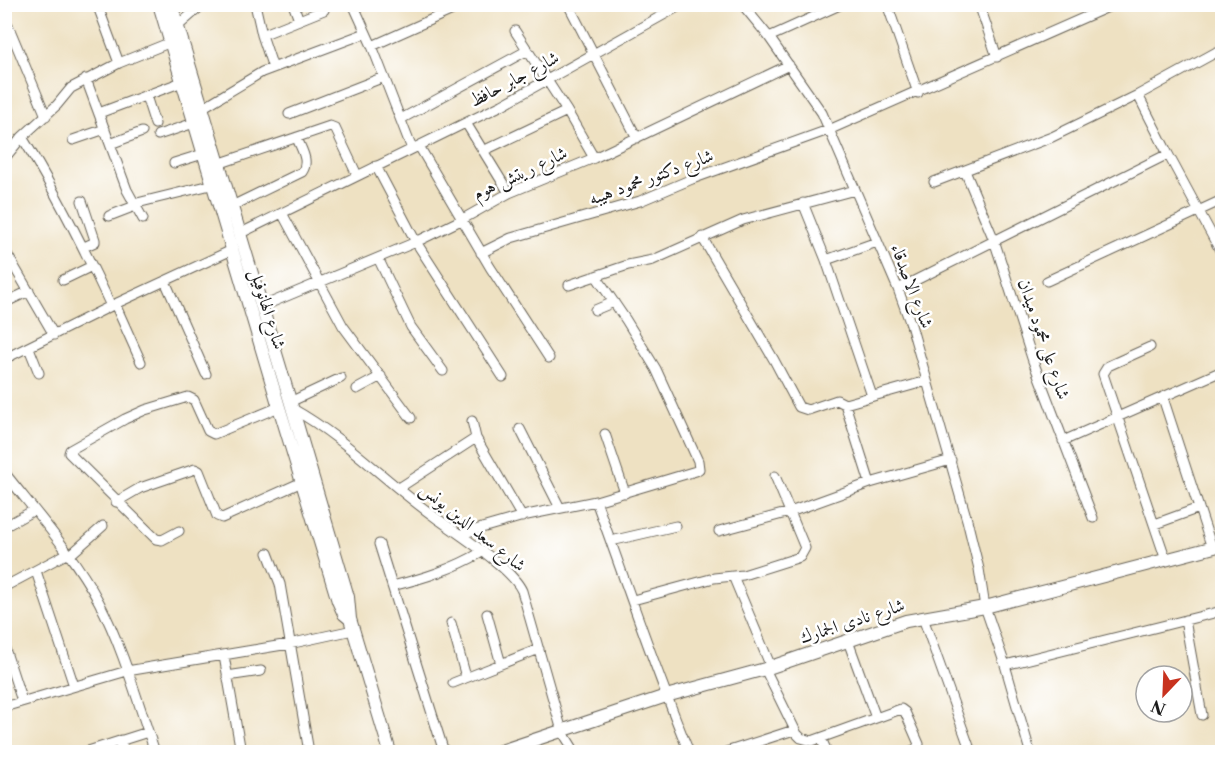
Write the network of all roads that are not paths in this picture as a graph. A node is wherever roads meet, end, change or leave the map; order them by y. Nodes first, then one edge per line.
1 (97, 4) edge
2 (159, 4) edge
3 (171, 4) edge
4 (203, 4) edge
5 (255, 4) edge
6 (293, 4) edge
7 (353, 4) edge
8 (466, 4) edge
9 (568, 4) edge
10 (683, 4) edge
11 (742, 4) edge
12 (842, 4) edge
13 (887, 4) edge
14 (979, 4) edge
15 (1114, 5) edge
16 (324, 10) dead end
17 (299, 20) junction
18 (8, 25) dead end
19 (178, 26) junction
20 (515, 31) dead end
21 (366, 33) junction
22 (262, 35) junction
23 (769, 37) junction
24 (171, 42) junction
25 (372, 45) junction
26 (1222, 49) edge
27 (528, 50) junction
28 (594, 54) junction
29 (997, 57) junction
30 (119, 63) junction
31 (789, 65) junction
32 (273, 68) junction
33 (384, 77) junction
34 (86, 79) junction
35 (548, 80) junction
36 (182, 82) junction
37 (918, 93) junction
38 (1138, 95) junction
39 (146, 96) junction
40 (202, 108) junction
41 (567, 111) junction
42 (99, 113) junction
43 (290, 114) dead end
44 (46, 116) junction
45 (401, 119) junction
46 (194, 123) junction
47 (466, 123) junction
48 (155, 124) dead end
49 (105, 129) junction
50 (831, 129) junction
51 (142, 132) dead end
52 (158, 135) dead end
53 (22, 138) junction
54 (297, 138) junction
55 (637, 138) junction
56 (73, 141) dead end
57 (110, 144) junction
58 (416, 147) junction
59 (483, 151) junction
60 (203, 154) junction
61 (1168, 154) junction
62 (594, 158) junction
63 (4, 159) edge
64 (174, 163) dead end
65 (218, 164) junction
66 (376, 166) junction
67 (964, 171) junction
68 (357, 175) junction
69 (934, 182) dead end
70 (218, 183) junction
71 (855, 190) junction
72 (509, 193) junction
73 (1222, 200) edge
74 (82, 201) dead end
75 (803, 203) junction
76 (134, 205) junction
77 (232, 206) junction
78 (1200, 211) junction
79 (282, 213) junction
80 (109, 216) dead end
81 (144, 219) dead end
82 (461, 220) junction
83 (241, 232) junction
84 (702, 237) junction
85 (994, 240) junction
86 (416, 242) junction
87 (877, 242) junction
88 (84, 247) junction
89 (4, 249) edge
90 (232, 250) junction
91 (481, 253) junction
92 (1222, 254) edge
93 (378, 258) junction
94 (826, 260) junction
95 (93, 266) junction
96 (596, 276) junction
97 (63, 280) dead end
98 (165, 281) junction
99 (318, 282) junction
100 (1047, 282) dead end
101 (569, 285) dead end
102 (898, 288) junction
103 (29, 291) junction
104 (614, 302) junction
105 (4, 303) edge
106 (113, 305) junction
107 (263, 306) junction
108 (595, 310) dead end
109 (54, 335) junction
110 (1150, 347) dead end
111 (29, 348) junction
112 (549, 358) dead end
113 (4, 359) edge
114 (141, 362) dead end
115 (443, 371) dead end
116 (1222, 371) edge
117 (39, 373) dead end
118 (206, 374) dead end
119 (381, 376) junction
120 (503, 377) dead end
121 (341, 378) dead end
122 (927, 381) junction
123 (357, 389) dead end
124 (872, 396) junction
125 (1163, 398) junction
126 (845, 404) junction
127 (287, 406) junction
128 (411, 418) dead end
129 (1119, 418) junction
130 (472, 421) dead end
131 (520, 429) dead end
132 (605, 434) dead end
133 (476, 438) junction
134 (1063, 441) junction
135 (951, 460) junction
136 (4, 472) edge
137 (775, 476) dead end
138 (302, 482) junction
139 (870, 483) junction
140 (399, 488) junction
141 (625, 493) junction
142 (596, 501) junction
143 (116, 502) junction
144 (560, 508) junction
145 (1199, 508) junction
146 (34, 510) junction
147 (790, 512) junction
148 (522, 517) junction
149 (1093, 518) dead end
150 (1155, 524) junction
151 (103, 526) dead end
152 (676, 526) dead end
153 (4, 527) edge
154 (179, 531) dead end
155 (719, 531) dead end
156 (461, 534) junction
157 (611, 541) junction
158 (379, 544) dead end
159 (1217, 547) edge
160 (268, 552) dead end
161 (482, 552) junction
162 (69, 555) junction
163 (1166, 560) junction
164 (36, 571) junction
165 (733, 576) junction
166 (392, 586) junction
167 (4, 587) edge
168 (633, 600) junction
169 (985, 607) junction
170 (1222, 611) edge
171 (487, 614) dead end
172 (923, 618) junction
173 (1185, 620) junction
174 (451, 623) dead end
175 (351, 625) junction
176 (849, 640) junction
177 (289, 644) junction
178 (4, 646) edge
179 (539, 649) junction
180 (224, 656) junction
181 (501, 664) junction
182 (1005, 665) junction
183 (768, 668) junction
184 (127, 671) junction
185 (261, 671) dead end
186 (227, 676) junction
187 (466, 677) junction
188 (453, 682) dead end
189 (74, 686) junction
190 (666, 696) junction
191 (22, 701) junction
192 (4, 706) edge
193 (1202, 715) dead end
194 (876, 718) junction
195 (794, 730) junction
196 (562, 731) junction
197 (148, 732) junction
198 (821, 738) junction
199 (121, 740) junction
200 (1029, 748) dead end
201 (96, 751) edge
202 (85, 753) edge
203 (124, 753) edge
204 (155, 753) edge
205 (241, 753) edge
206 (309, 753) edge
207 (390, 753) edge
208 (444, 753) edge
209 (498, 753) edge
210 (575, 753) edge
211 (689, 753) edge
212 (726, 753) edge
213 (827, 753) edge
214 (909, 753) edge
215 (971, 753) edge

1 - 30 street
2 - 24 street, شارع الهانوفيل
3 - 19 street, شارع الهانوفيل
4 - 19 street
5 - 22 street
6 - 17 street
7 - 21 street
8 - 25 street
9 - 28 street
10 - 28 street, شارع جابر حافظ
11 - 23 street, شارع الاصدقاء
12 - 23 street
13 - 37 street
14 - 29 street
15 - 29 street, شارع دكتور محمود هيبه
16 - 17 street
17 - 22 street
18 - 44 street
19 - 40 street, شارع الهانوفيل
20 - 27 street
21 - 25 street
21 - 32 street
22 - 32 street
23 - 31 street, شارع الاصدقاء
24 - 30 street
24 - 36 street, شارع الهانوفيل
25 - 33 street
26 - 38 street
27 - 35 street
27 - 45 street
28 - 35 street, شارع جابر حافظ
28 - 55 street
29 - 37 street, شارع دكتور محمود هيبه
30 - 34 street
31 - 50 street, شارع الاصدقاء
31 - 55 street, شارع ريتش هوم
32 - 40 street
33 - 43 street
33 - 45 street
34 - 42 street
34 - 44 street
35 - 41 street
35 - 47 street, شارع جابر حافظ
36 - 39 street
36 - 46 street, شارع الهانوفيل
37 - 50 street, شارع دكتور محمود هيبه
38 - 61 street
38 - 67 street
39 - 42 street
39 - 48 street
40 - 65 street, شارع الهانوفيل
41 - 59 street, شارع ريتش هوم
41 - 62 street
42 - 49 street
44 - 53 street
45 - 58 street
46 - 52 street
46 - 60 street, شارع الهانوفيل
47 - 58 street, شارع جابر حافظ
47 - 59 street
49 - 56 street
49 - 57 street
50 - 71 street, شارع الاصدقاء
50 - 91 street, شارع دكتور محمود هيبه
51 - 57 street
53 - 63 street
53 - 88 street
54 - 65 street
54 - 68 street
54 - 77 street
55 - 62 street, شارع ريتش هوم
57 - 76 street
58 - 66 street, شارع جابر حافظ
58 - 82 street
59 - 72 street
60 - 64 street
60 - 70 street, شارع الهانوفيل
61 - 78 street
61 - 85 street
62 - 72 street, شارع ريتش هوم
65 - 70 street, شارع الهانوفيل
66 - 68 street, شارع جابر حافظ
66 - 86 street
67 - 69 street
67 - 85 street, شارع على محمود ميدان
68 - 79 street, شارع جابر حافظ
70 - 76 street
70 - 77 street, شارع الهانوفيل
70 - 90 street, شارع الهانوفيل
71 - 75 street
71 - 87 street, شارع الاصدقاء
72 - 82 street, شارع ريتش هوم
73 - 78 street
74 - 88 street
75 - 84 street
75 - 94 street
76 - 80 street
76 - 81 street
77 - 83 street, شارع الهانوفيل
78 - 92 street
78 - 100 street
79 - 83 street, شارع جابر حافظ
79 - 99 street
82 - 86 street, شارع ريتش هوم
82 - 91 street
83 - 107 street, شارع الهانوفيل
84 - 96 street
84 - 126 street
85 - 102 street
85 - 134 street, شارع على محمود ميدان
86 - 93 street, شارع ريتش هوم
86 - 120 street
87 - 94 street
87 - 102 street, شارع الاصدقاء
88 - 95 street
89 - 103 street
90 - 98 street
90 - 127 street, شارع الهانوفيل
91 - 112 street
93 - 99 street, شارع ريتش هوم
93 - 115 street
94 - 124 street
95 - 97 street
95 - 106 street
96 - 101 street
96 - 104 street
98 - 106 street
98 - 118 street
99 - 107 street, شارع ريتش هوم
99 - 119 street
102 - 122 street, شارع الاصدقاء
103 - 105 street
103 - 109 street
104 - 108 street
104 - 141 street
106 - 109 street
106 - 114 street
107 - 127 street, شارع الهانوفيل
109 - 111 street
110 - 129 street
111 - 113 street
111 - 117 street
116 - 125 street
119 - 123 street
119 - 128 street
121 - 127 street
122 - 124 street
122 - 135 street, شارع الاصدقاء
124 - 126 street
125 - 129 street
125 - 145 street
126 - 139 street
127 - 138 street, شارع الهانوفيل
127 - 140 street, شارع سعد الدين يونس
127 - 143 street
127 - 175 street, شارع الهانوفيل
129 - 134 street
129 - 150 street
130 - 133 street
131 - 144 street
132 - 141 street
133 - 140 street
133 - 148 street
134 - 149 street, شارع على محمود ميدان
135 - 139 street
135 - 169 street, شارع الاصدقاء
136 - 146 street
137 - 147 street
138 - 143 street
138 - 175 street, شارع الهانوفيل
139 - 147 street
140 - 156 street, شارع سعد الدين يونس
141 - 142 street
142 - 144 street
142 - 157 street
143 - 154 street
144 - 148 street
145 - 150 street
145 - 159 street
146 - 153 street
146 - 162 street
147 - 155 street
147 - 165 street
148 - 156 street
150 - 163 street
151 - 162 street
152 - 157 street
156 - 161 street, شارع سعد الدين يونس
157 - 168 street
158 - 166 street
159 - 163 street, شارع نادى الجمارك
160 - 177 street
161 - 166 street
161 - 179 street, شارع سعد الدين يونس
162 - 164 street
162 - 184 street
163 - 169 street, شارع نادى الجمارك
164 - 167 street
164 - 189 street
165 - 168 street
165 - 183 street
166 - 208 street
168 - 190 street
169 - 172 street, شارع نادى الجمارك
169 - 182 street, شارع الاصدقاء
170 - 173 street
171 - 181 street
172 - 176 street, شارع نادى الجمارك
172 - 215 street
173 - 182 street
173 - 193 street
174 - 187 street
175 - 177 street
175 - 207 street, شارع الهانوفيل
176 - 183 street, شارع نادى الجمارك
176 - 194 street
177 - 180 street
177 - 206 street
178 - 191 street
179 - 181 street
179 - 196 street, شارع سعد الدين يونس
180 - 184 street
180 - 186 street
181 - 187 street
182 - 200 street, شارع الاصدقاء
183 - 190 street, شارع نادى الجمارك
183 - 195 street
184 - 189 street
184 - 197 street
185 - 186 street
186 - 205 street
187 - 188 street
189 - 191 street
190 - 196 street, شارع نادى الجمارك
190 - 211 street
191 - 192 street
194 - 198 street
194 - 214 street
195 - 198 street
195 - 212 street
196 - 209 street, شارع نادى الجمارك
196 - 210 street, شارع سعد الدين يونس
197 - 199 street
197 - 204 street
198 - 213 street
199 - 201 street
199 - 203 street
201 - 202 street

